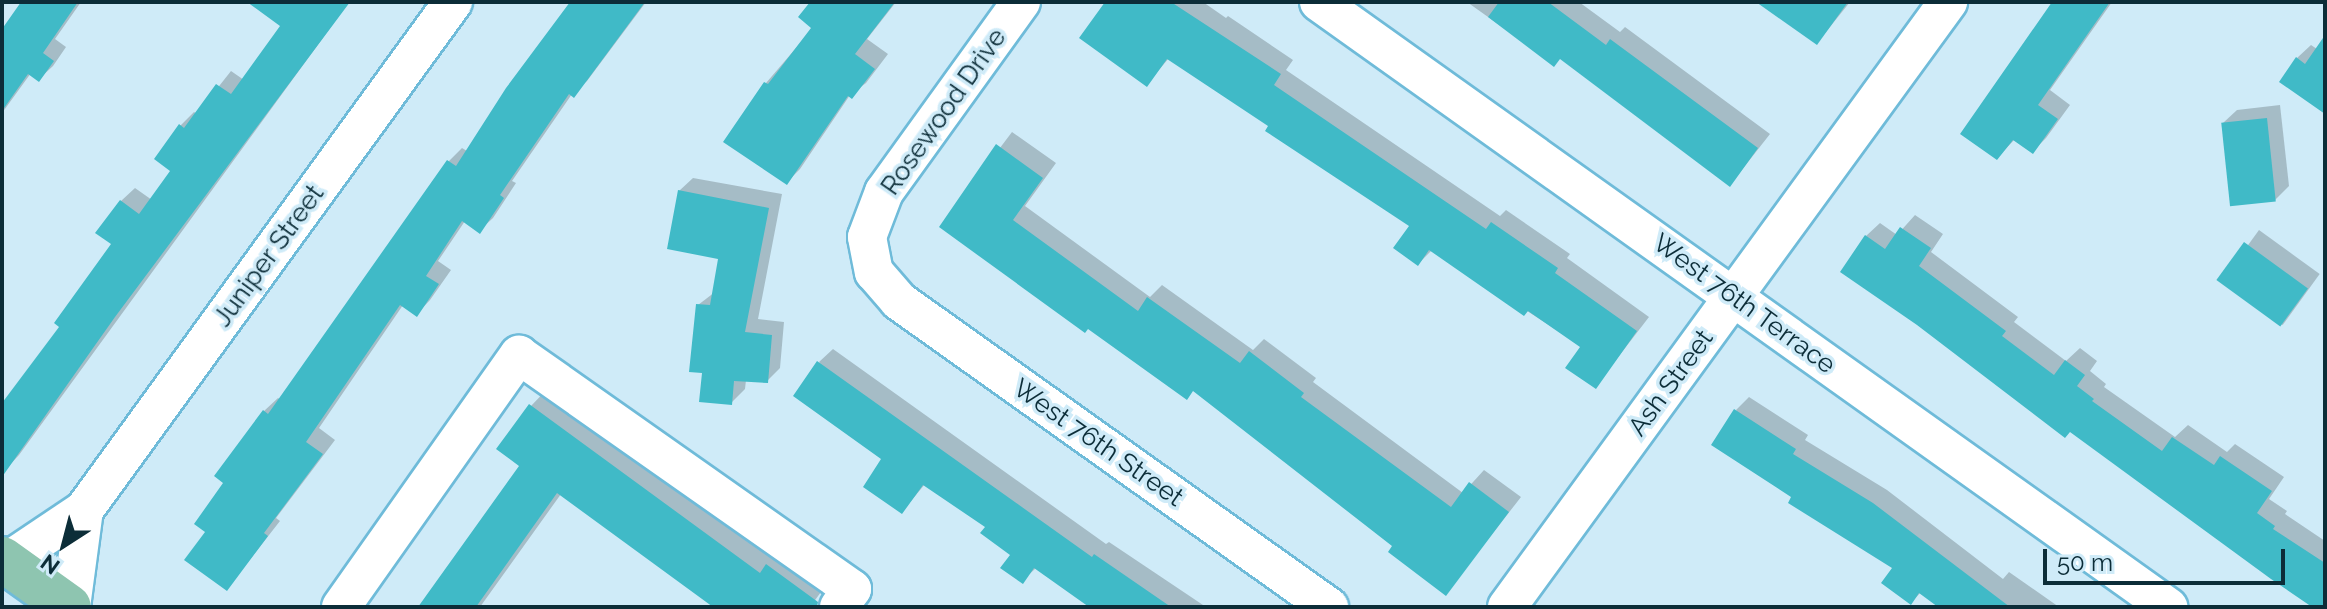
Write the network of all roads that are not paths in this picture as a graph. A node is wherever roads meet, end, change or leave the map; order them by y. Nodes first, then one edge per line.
1 (453, 2) edge
2 (1021, 2) edge
3 (1319, 2) edge
4 (1948, 2) edge
5 (874, 272) joint
6 (1734, 297) junction
7 (84, 510) junction
8 (3, 562) edge
9 (70, 607) edge
10 (341, 607) edge
11 (839, 607) edge
12 (1329, 607) edge
13 (1507, 607) edge
14 (2168, 607) edge

1 - 7 street, Juniper Street
2 - 5 street, Rosewood Drive
3 - 6 street, West 76th Terrace
4 - 6 street, Ash Street
5 - 12 street, West 76th Street
6 - 13 street, Ash Street
6 - 14 street, West 76th Terrace
7 - 8 street, Juniper Street
7 - 9 street, Juniper Street
8 - 9 main road
10 - 11 street

